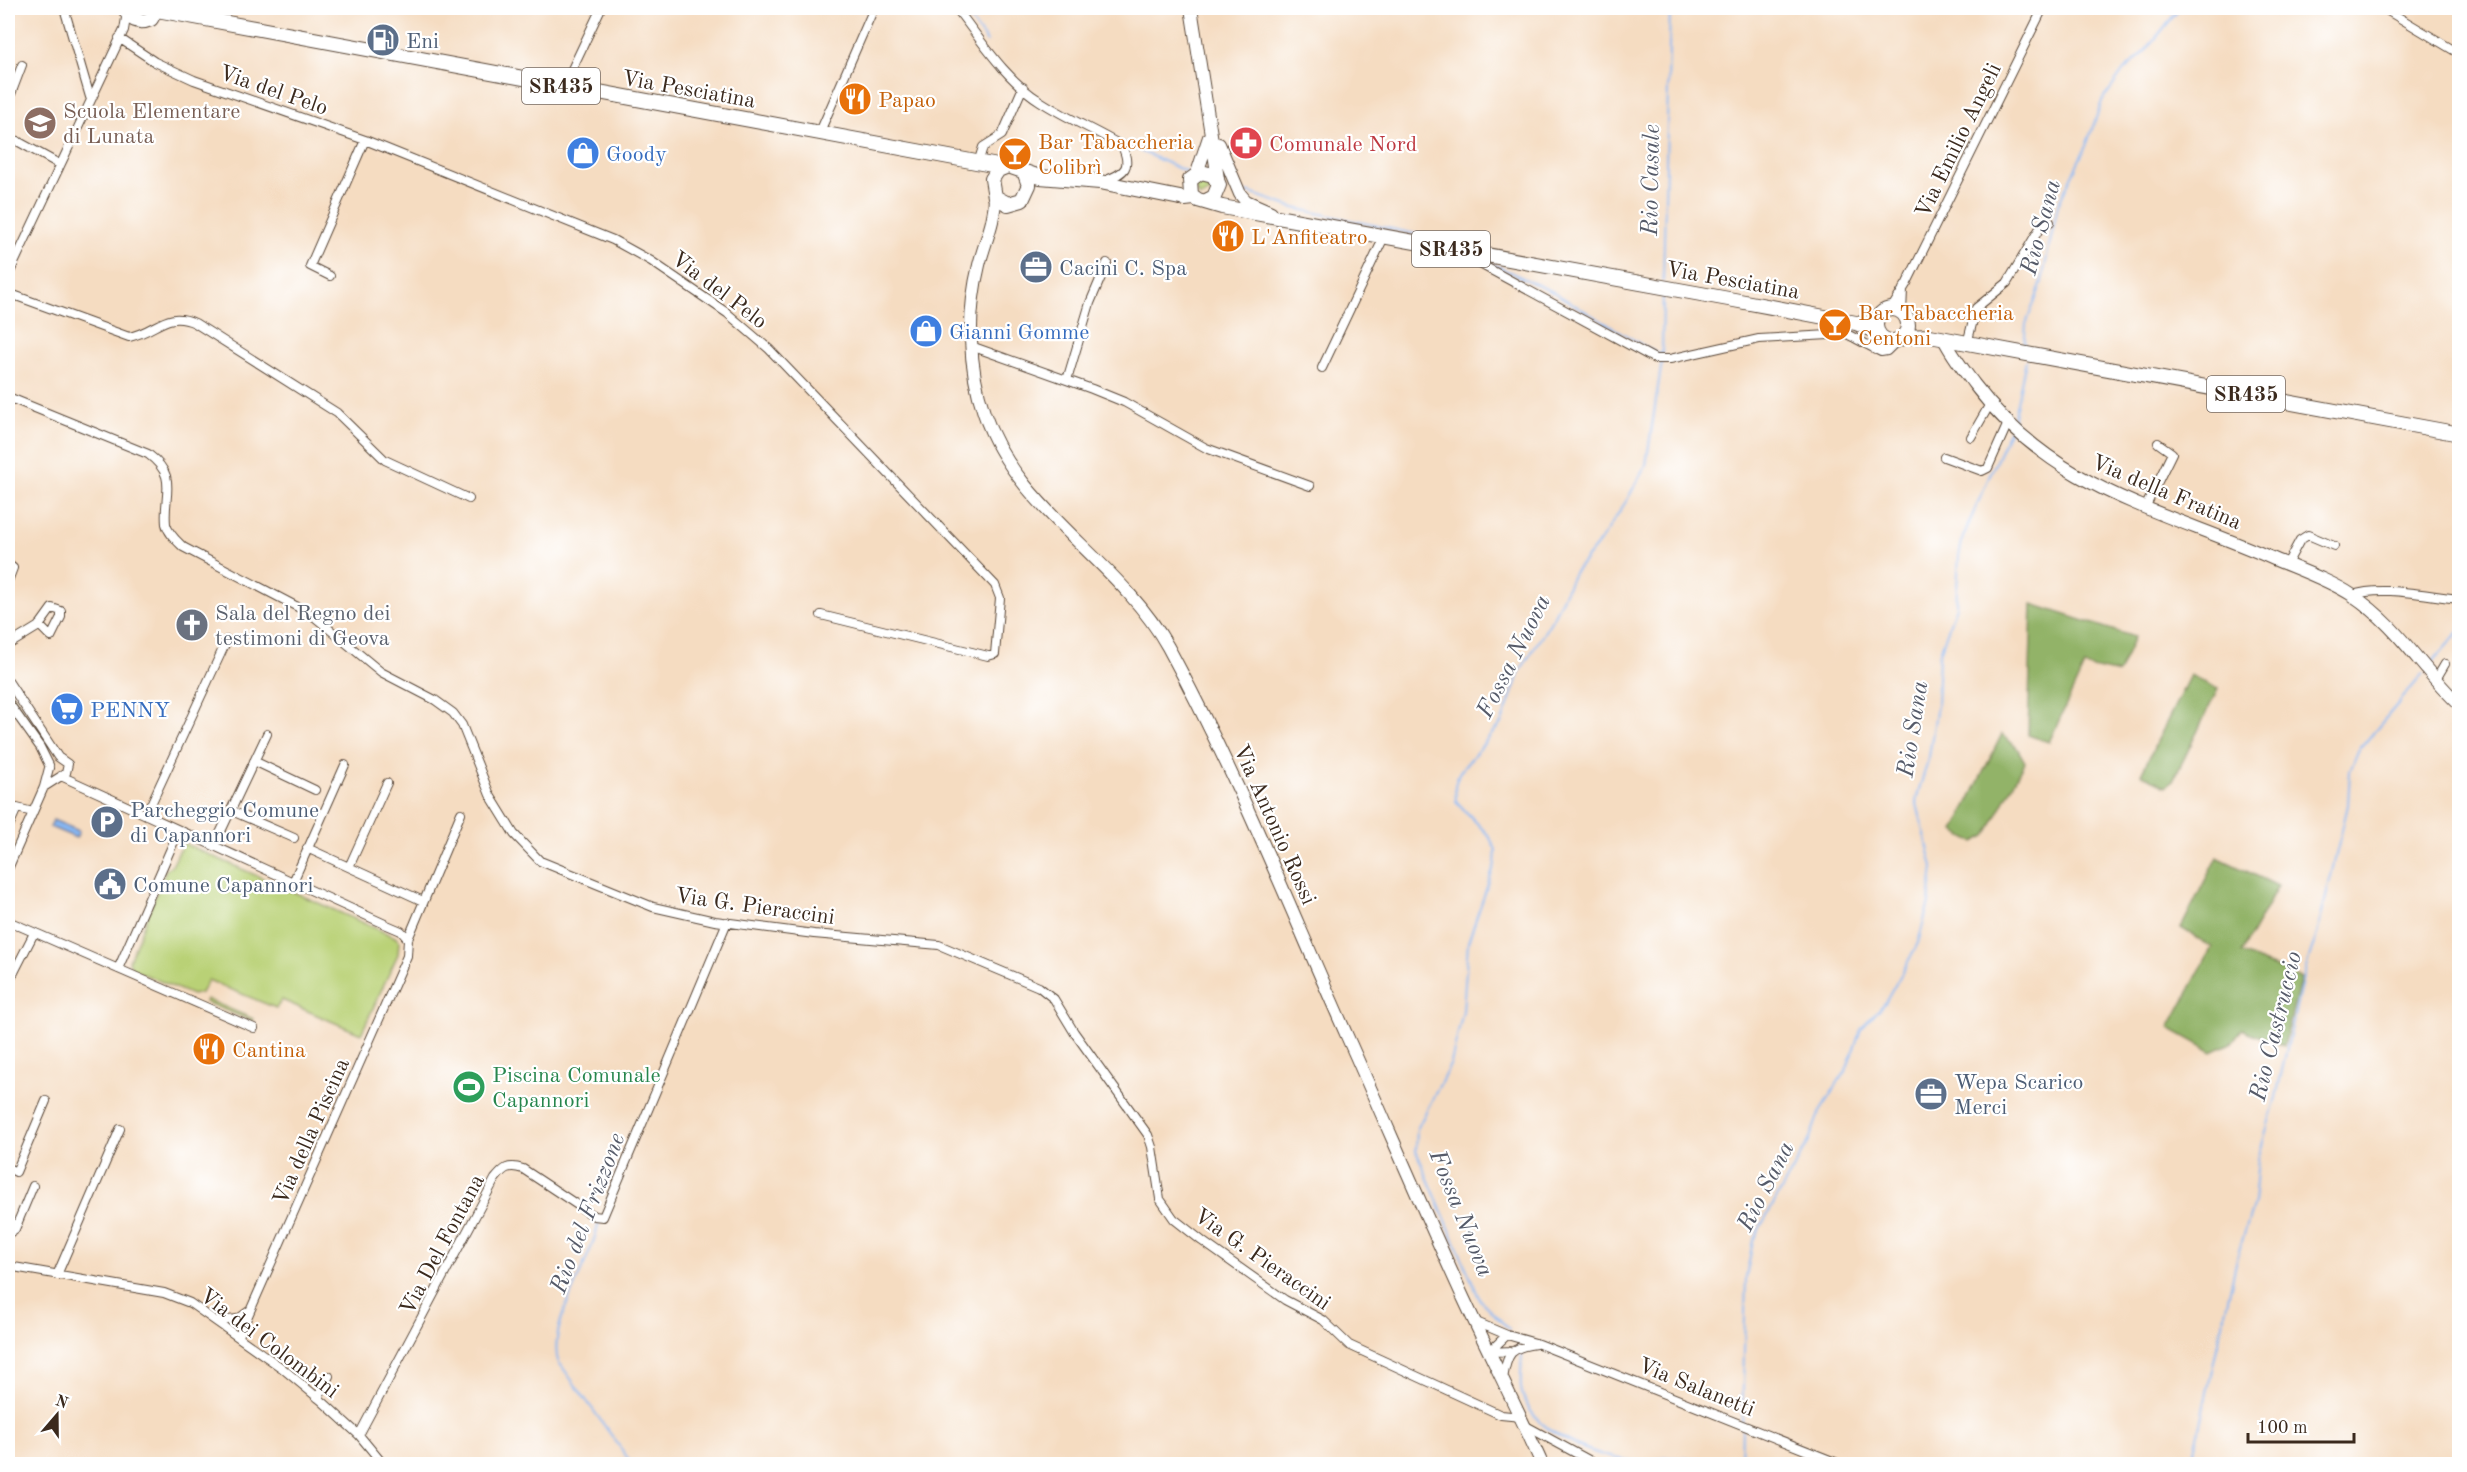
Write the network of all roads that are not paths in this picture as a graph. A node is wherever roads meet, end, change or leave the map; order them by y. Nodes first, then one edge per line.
1 (64, 8) edge
2 (601, 8) edge
3 (874, 8) edge
4 (956, 8) edge
5 (1191, 8) edge
6 (2043, 8) edge
7 (2383, 8) edge
8 (157, 9) edge
9 (126, 10) edge
10 (140, 21) junction
11 (124, 30) junction
12 (119, 38) junction
13 (2460, 54) edge
14 (22, 65) dead end
15 (564, 86) junction
16 (1023, 87) junction
17 (90, 97) junction
18 (8, 102) edge
19 (1210, 127) junction
20 (819, 134) junction
21 (8, 136) edge
22 (365, 140) junction
23 (972, 161) junction
24 (59, 164) junction
25 (1003, 167) junction
26 (1025, 174) junction
27 (1194, 177) junction
28 (1062, 180) junction
29 (1100, 182) junction
30 (1219, 185) junction
31 (1150, 190) junction
32 (993, 191) junction
33 (1028, 191) junction
34 (1200, 200) junction
35 (1013, 204) junction
36 (1248, 211) junction
37 (1290, 219) junction
38 (2050, 222) dead end
39 (992, 231) junction
40 (1384, 237) junction
41 (1474, 253) junction
42 (1107, 263) dead end
43 (8, 276) edge
44 (330, 276) dead end
45 (8, 293) edge
46 (1900, 315) junction
47 (1878, 329) junction
48 (1937, 338) junction
49 (1900, 339) junction
50 (1967, 344) junction
51 (972, 346) junction
52 (1875, 350) junction
53 (1322, 368) dead end
54 (1067, 380) junction
55 (8, 398) edge
56 (1990, 404) junction
57 (2011, 426) junction
58 (2460, 434) edge
59 (1971, 437) dead end
60 (2158, 443) dead end
61 (1944, 457) dead end
62 (1310, 486) dead end
63 (469, 499) dead end
64 (2145, 508) junction
65 (2334, 546) dead end
66 (8, 564) edge
67 (2287, 564) junction
68 (8, 581) edge
69 (2352, 595) junction
70 (2460, 599) edge
71 (821, 615) dead end
72 (39, 625) dead end
73 (227, 640) dead end
74 (8, 645) edge
75 (2445, 664) dead end
76 (2429, 673) junction
77 (8, 681) edge
78 (2458, 699) edge
79 (8, 702) edge
80 (267, 734) dead end
81 (58, 757) junction
82 (254, 761) junction
83 (345, 765) dead end
84 (49, 767) junction
85 (68, 767) junction
86 (59, 776) junction
87 (387, 783) dead end
88 (81, 784) junction
89 (44, 787) junction
90 (315, 790) dead end
91 (232, 811) junction
92 (33, 812) junction
93 (461, 813) dead end
94 (146, 815) junction
95 (8, 828) edge
96 (179, 830) junction
97 (294, 838) dead end
98 (214, 846) junction
99 (307, 848) junction
100 (349, 867) junction
101 (8, 869) edge
102 (292, 882) junction
103 (423, 901) junction
104 (8, 921) edge
105 (727, 922) junction
106 (34, 933) junction
107 (408, 939) junction
108 (118, 969) junction
109 (8, 984) edge
110 (254, 1028) dead end
111 (46, 1101) dead end
112 (120, 1129) dead end
113 (8, 1168) edge
114 (33, 1186) dead end
115 (8, 1234) edge
116 (8, 1266) edge
117 (57, 1275) junction
118 (255, 1303) junction
119 (218, 1321) junction
120 (1474, 1321) junction
121 (1507, 1335) junction
122 (239, 1336) junction
123 (1539, 1344) junction
124 (1513, 1350) junction
125 (1489, 1352) junction
126 (329, 1376) dead end
127 (1502, 1380) junction
128 (318, 1398) junction
129 (1523, 1421) junction
130 (359, 1435) junction
131 (2460, 1460) edge
132 (383, 1464) edge
133 (1542, 1464) edge
134 (1596, 1464) edge
135 (1840, 1464) edge
136 (2442, 1464) edge

1 - 17 street
2 - 15 street
3 - 20 street
4 - 16 street
5 - 19 main road
6 - 46 street, Via Emilio Angeli
7 - 13 street
8 - 10 main road, Via Pesciatina / SR435
8 - 15 main road, Via Pesciatina / SR435
9 - 10 main road
9 - 11 street
10 - 11 street
11 - 12 street
12 - 17 street
12 - 22 street, Via del Pelo
14 - 18 street
15 - 20 main road, Via Pesciatina / SR435
16 - 23 street
16 - 29 street
17 - 24 street
19 - 27 main road
19 - 30 main road
19 - 37 main road
20 - 23 main road, Via Pesciatina / SR435
21 - 24 street
22 - 44 street
22 - 71 street, Via del Pelo
23 - 25 main road, Via Pesciatina / SR435
23 - 32 main road
24 - 43 street
25 - 26 main road, Via Pesciatina / SR435
25 - 32 main road
26 - 28 main road, Via Pesciatina / SR435
26 - 33 main road
27 - 30 main road, Via Pesciatina / SR435
27 - 31 main road, Via Pesciatina / SR435
27 - 34 main road
28 - 29 main road, Via Pesciatina / SR435
28 - 33 main road, Via Pesciatina / SR435
29 - 31 main road, Via Pesciatina / SR435
30 - 34 main road
30 - 36 main road, Via Pesciatina / SR435
31 - 34 main road, Via Pesciatina / SR435
32 - 35 main road
32 - 39 main road
33 - 35 main road, Via Pesciatina / SR435
34 - 36 main road, Via Pesciatina / SR435
35 - 39 main road
36 - 37 main road, Via Pesciatina / SR435
37 - 40 main road, Via Pesciatina / SR435
38 - 50 street
39 - 51 main road, Via Antonio Rossi
40 - 41 main road, Via Pesciatina / SR435
40 - 53 street
41 - 47 main road, Via Pesciatina / SR435
41 - 52 street
42 - 54 street
45 - 63 street
46 - 47 main road, Via Pesciatina / SR435
46 - 48 main road, Via Pesciatina / SR435
46 - 49 main road
47 - 49 main road, Via Pesciatina / SR435
47 - 52 street
48 - 49 main road, Via Pesciatina / SR435
48 - 50 main road, Via Pesciatina / SR435
48 - 56 main road, Via della Fratina
49 - 52 street
50 - 58 main road, Via Pesciatina / SR435
51 - 54 street
51 - 120 main road, Via Antonio Rossi
54 - 62 street
55 - 105 street, Via G. Pieraccini
56 - 57 main road, Via della Fratina
56 - 59 street
57 - 61 street
57 - 64 main road, Via della Fratina
60 - 64 street
64 - 67 main road, Via della Fratina
65 - 67 street
66 - 68 street
67 - 69 main road, Via della Fratina
69 - 70 street
69 - 76 main road, Via della Fratina
72 - 74 street
73 - 94 street
75 - 76 street
76 - 78 main road, Via della Fratina
77 - 81 street
79 - 84 street
80 - 82 street
81 - 84 street
81 - 85 street
82 - 90 street
82 - 91 street
83 - 99 street
84 - 86 street
84 - 89 street
85 - 86 street
85 - 88 street
86 - 88 street
86 - 89 street
87 - 100 street
88 - 94 street
89 - 92 street
91 - 97 street
91 - 98 street
92 - 95 street
92 - 101 street
93 - 103 street, Via della Piscina
94 - 96 street
96 - 98 street
96 - 108 street
98 - 102 street
99 - 100 street
99 - 102 street
100 - 103 street
102 - 107 street
103 - 107 street, Via della Piscina
104 - 106 street
105 - 129 street, Via G. Pieraccini
105 - 130 street, Via Del Fontana
106 - 108 street
106 - 109 street
107 - 118 street, Via della Piscina
108 - 110 street
111 - 113 street
112 - 117 street
114 - 115 street
116 - 117 street, Via dei Colombini
117 - 119 street, Via dei Colombini
118 - 119 street
118 - 122 street, Via della Piscina
119 - 122 street, Via dei Colombini
120 - 121 street, Via Salanetti
120 - 125 main road, Via Antonio Rossi
121 - 123 street, Via Salanetti
121 - 125 street
122 - 128 street, Via dei Colombini
123 - 124 street
123 - 135 street, Via Salanetti
124 - 125 street
124 - 127 street
125 - 127 main road, Via Antonio Rossi
126 - 128 street
127 - 129 main road, Via Antonio Rossi
128 - 130 street, Via dei Colombini
129 - 133 main road, Via Antonio Rossi
129 - 134 street, Via G. Pieraccini
130 - 132 street, Via dei Colombini
131 - 136 street

